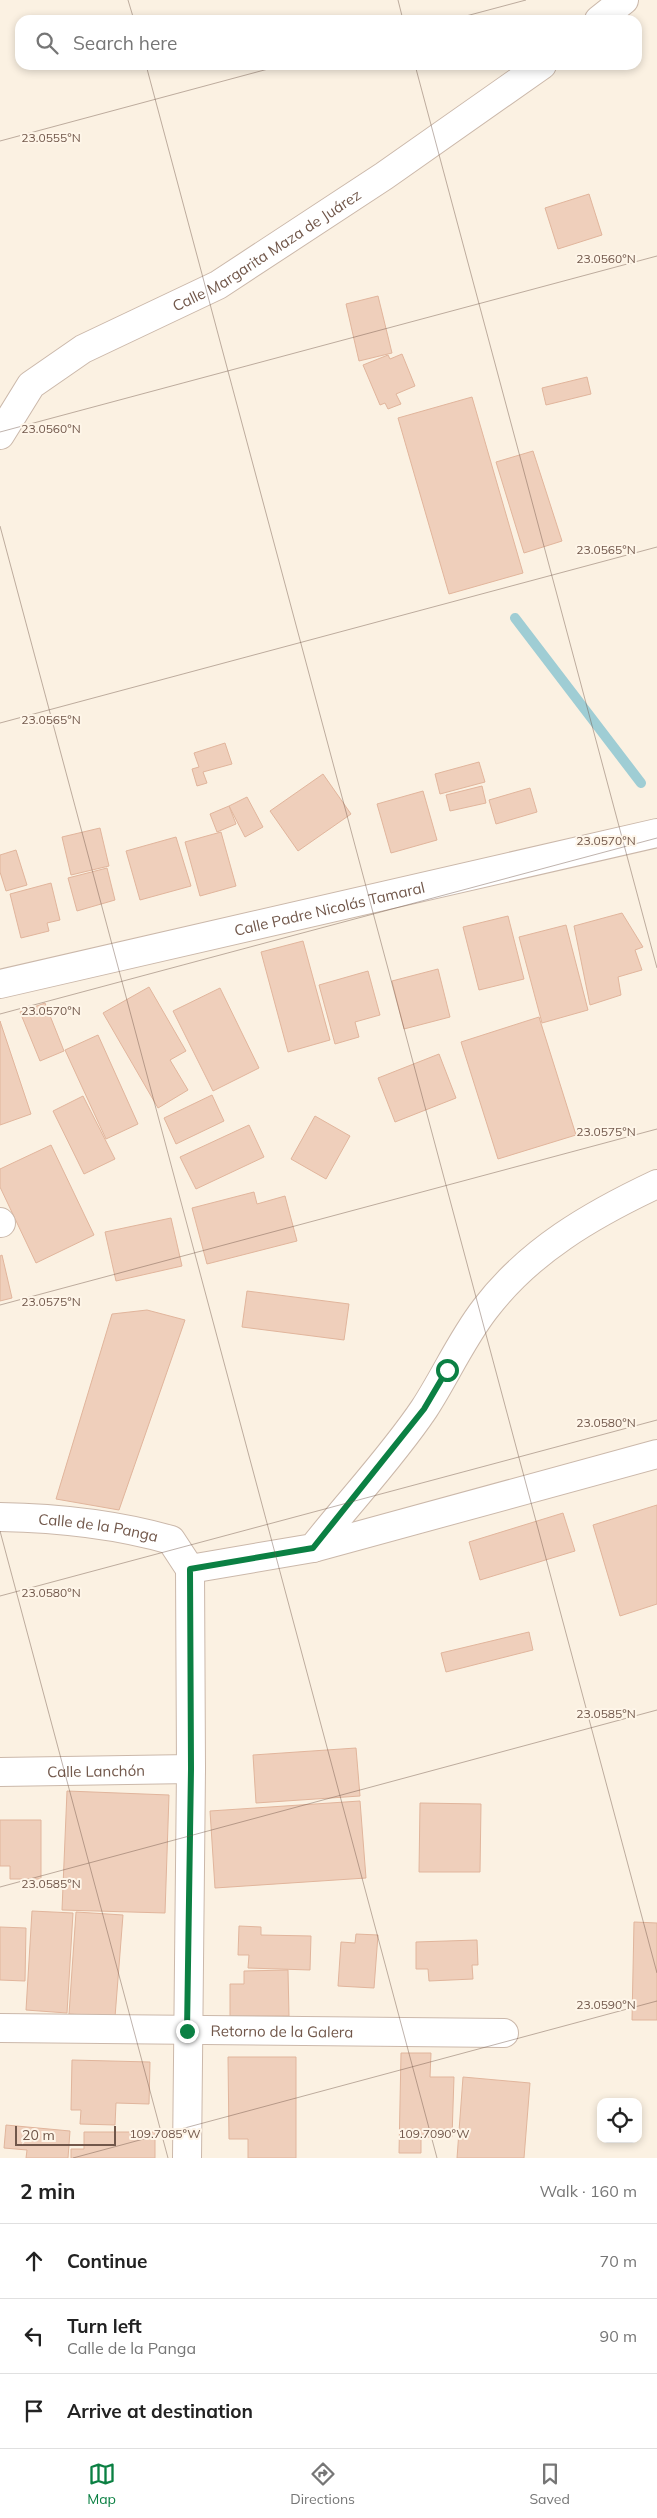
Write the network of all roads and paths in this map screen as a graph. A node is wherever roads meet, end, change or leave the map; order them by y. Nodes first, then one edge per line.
1 (624, 0) edge
2 (605, 15) edge
3 (535, 70) edge
4 (0, 435) edge
5 (657, 833) edge
6 (0, 984) edge
7 (657, 1184) edge
8 (657, 1454) edge
9 (0, 1517) edge
10 (313, 1548) junction
11 (190, 1569) junction
12 (191, 1769) junction
13 (0, 1772) edge
14 (0, 2028) edge
15 (187, 2031) junction
16 (504, 2033) dead end
17 (187, 2158) edge

1 - 2 street
3 - 4 street, Calle Margarita Maza de Juárez
5 - 6 street, Calle Padre Nicolás Tamaral
7 - 10 street
8 - 10 street
9 - 11 street, Calle de la Panga
10 - 11 street
11 - 12 street
12 - 13 street, Calle Lanchón
12 - 15 street
14 - 15 street, Retorno de la Galera
15 - 16 street, Retorno de la Galera
15 - 17 street

